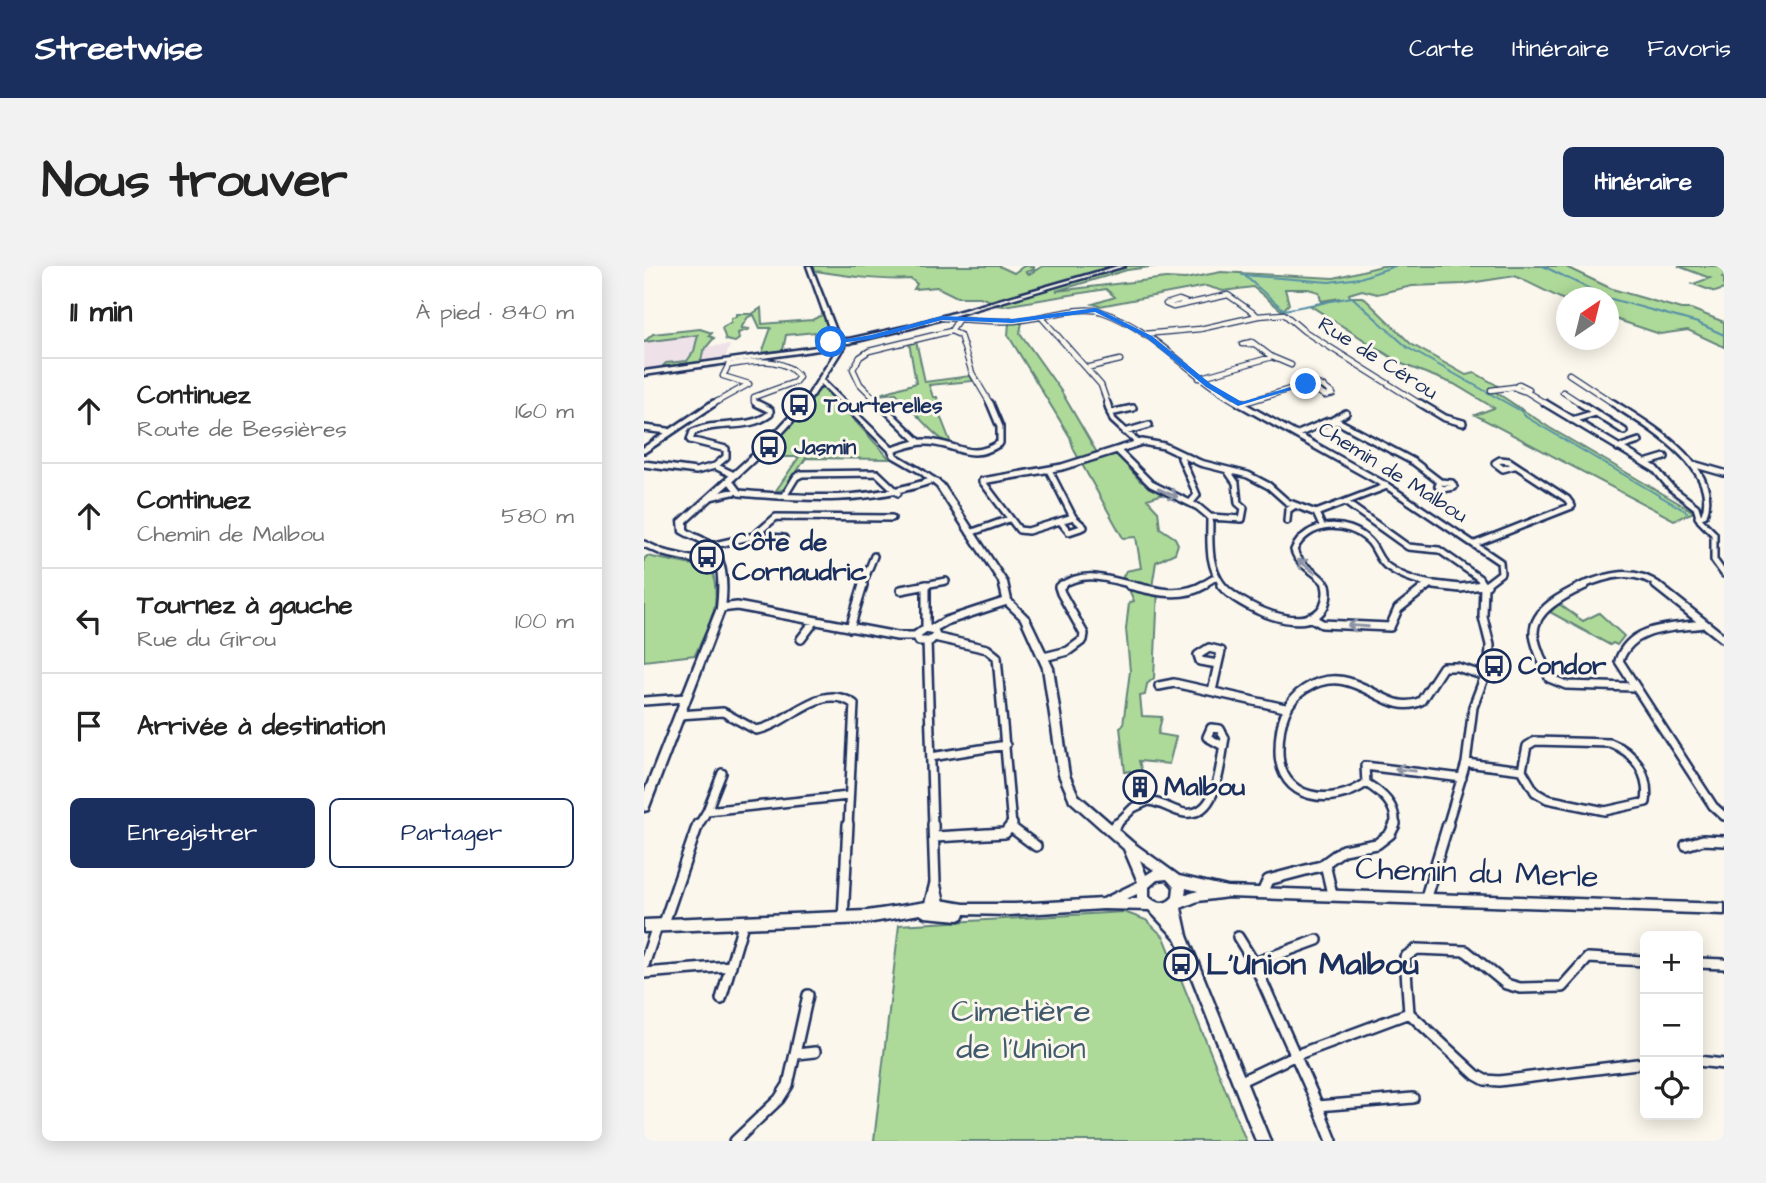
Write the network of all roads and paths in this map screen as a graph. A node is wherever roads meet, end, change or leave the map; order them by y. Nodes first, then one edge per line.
1 (1123, 266) edge
2 (811, 269) edge
3 (1187, 303) dead end
4 (1258, 316) junction
5 (942, 318) junction
6 (1041, 318) junction
7 (958, 320) junction
8 (951, 331) junction
9 (834, 333) junction
10 (1147, 335) junction
11 (842, 344) junction
12 (1254, 344) dead end
13 (830, 346) junction
14 (1272, 357) junction
15 (1121, 360) dead end
16 (729, 363) junction
17 (829, 364) junction
18 (1291, 365) dead end
19 (1086, 368) junction
20 (644, 373) edge
21 (1569, 374) dead end
22 (1199, 378) junction
23 (821, 381) junction
24 (1306, 384) junction
25 (1491, 390) dead end
26 (1563, 392) dead end
27 (1241, 404) junction
28 (1133, 408) dead end
29 (1110, 413) junction
30 (1346, 413) dead end
31 (1595, 413) junction
32 (1333, 420) junction
33 (1572, 421) junction
34 (1463, 423) dead end
35 (1149, 425) dead end
36 (644, 428) edge
37 (669, 431) junction
38 (1125, 432) junction
39 (1624, 432) dead end
40 (1297, 434) junction
41 (1639, 441) dead end
42 (919, 442) junction
43 (1137, 442) junction
44 (944, 446) junction
45 (1618, 448) junction
46 (644, 450) edge
47 (892, 450) junction
48 (1117, 450) junction
49 (946, 456) dead end
50 (1183, 456) junction
51 (1665, 457) dead end
52 (1645, 463) junction
53 (644, 464) edge
54 (1696, 465) junction
55 (715, 466) junction
56 (1514, 466) dead end
57 (1227, 469) junction
58 (1049, 470) junction
59 (1724, 473) edge
60 (732, 478) junction
61 (933, 480) junction
62 (1440, 482) dead end
63 (1387, 486) junction
64 (737, 491) junction
65 (898, 493) junction
66 (785, 495) junction
67 (709, 497) junction
68 (1191, 502) junction
69 (1345, 502) junction
70 (1294, 506) junction
71 (1316, 513) junction
72 (1073, 517) junction
73 (1210, 517) junction
74 (1698, 517) junction
75 (892, 518) dead end
76 (1009, 519) junction
77 (1059, 521) junction
78 (1287, 521) dead end
79 (1322, 526) junction
80 (970, 533) junction
81 (754, 536) junction
82 (784, 538) dead end
83 (644, 544) edge
84 (1475, 544) junction
85 (710, 546) junction
86 (874, 556) dead end
87 (718, 565) junction
88 (1724, 574) edge
89 (1216, 577) junction
90 (946, 581) dead end
91 (1429, 584) junction
92 (926, 585) junction
93 (1484, 586) junction
94 (901, 590) dead end
95 (1007, 601) junction
96 (721, 608) junction
97 (1310, 617) junction
98 (814, 622) junction
99 (1705, 624) junction
100 (850, 628) junction
101 (930, 634) junction
102 (916, 636) junction
103 (801, 639) dead end
104 (1724, 639) edge
105 (1044, 657) junction
106 (1219, 664) dead end
107 (1485, 676) junction
108 (1159, 686) dead end
109 (1634, 687) junction
110 (1212, 691) junction
111 (685, 698) junction
112 (644, 701) edge
113 (1285, 708) junction
114 (679, 715) junction
115 (1006, 745) junction
116 (1223, 746) dead end
117 (931, 757) junction
118 (1466, 763) junction
119 (1522, 770) junction
120 (722, 773) dead end
121 (1462, 778) junction
122 (1366, 783) junction
123 (848, 796) junction
124 (644, 807) edge
125 (707, 811) junction
126 (1724, 816) edge
127 (1012, 828) junction
128 (1112, 830) junction
129 (935, 837) junction
130 (1724, 841) edge
131 (1128, 845) junction
132 (1686, 845) dead end
133 (1036, 846) dead end
134 (1325, 864) junction
135 (1172, 878) junction
136 (1143, 884) junction
137 (1228, 892) junction
138 (1262, 893) junction
139 (1332, 894) junction
140 (1426, 897) junction
141 (1103, 904) junction
142 (1174, 905) junction
143 (1150, 907) junction
144 (934, 908) junction
145 (1724, 909) edge
146 (843, 919) junction
147 (743, 923) junction
148 (655, 926) edge
149 (1181, 936) junction
150 (1238, 937) dead end
151 (1317, 940) dead end
152 (1640, 961) edge
153 (1703, 963) edge
154 (1254, 964) junction
155 (1724, 964) edge
156 (644, 965) edge
157 (731, 965) junction
158 (644, 973) edge
159 (808, 995) dead end
160 (721, 999) dead end
161 (1409, 1013) junction
162 (815, 1052) dead end
163 (797, 1054) junction
164 (1296, 1055) junction
165 (1703, 1061) edge
166 (1640, 1064) edge
167 (1724, 1064) edge
168 (1239, 1082) junction
169 (1413, 1098) dead end
170 (1318, 1107) junction
171 (734, 1141) edge
172 (1263, 1141) edge
173 (1332, 1141) edge

1 - 5 street
2 - 9 street
3 - 4 street
4 - 10 street
4 - 34 street, Rue de Cérou
5 - 7 street, Chemin de Malbou
5 - 11 street
6 - 7 street, Chemin de Malbou
6 - 10 street, Chemin de Malbou
6 - 19 street
7 - 8 street
8 - 42 street
8 - 44 street
9 - 11 street
9 - 13 street
10 - 22 street, Chemin de Malbou
11 - 13 street
11 - 17 street
12 - 14 street
13 - 16 street
13 - 17 street
14 - 18 street
14 - 22 street
15 - 19 street
16 - 20 street
16 - 37 street
16 - 55 street
17 - 23 street
19 - 29 street
21 - 54 street
22 - 27 street, Chemin de Malbou
23 - 47 street
23 - 60 street
24 - 24 street
24 - 27 street
25 - 33 street
26 - 31 street
27 - 40 street, Chemin de Malbou
28 - 29 street
29 - 38 street
30 - 32 street
31 - 33 street
31 - 39 street
32 - 40 street
32 - 62 street
33 - 45 street
35 - 38 street
36 - 37 street
37 - 46 street
38 - 43 street
40 - 63 street, Chemin de Malbou
41 - 45 street
42 - 44 street
42 - 47 street
43 - 48 street
43 - 50 street
44 - 49 street
45 - 52 street
47 - 61 street
48 - 58 street
48 -> 68 street
50 - 57 street
50 - 68 street
51 - 52 street
52 - 74 street
53 - 55 street
54 - 59 street
54 - 74 street
55 - 60 street
56 - 84 street
57 - 70 street
57 - 73 street
58 - 72 street
58 - 76 street
60 - 64 street
60 - 67 street
61 - 65 street
61 - 80 street
63 - 69 street
63 - 84 street, Chemin de Malbou
64 - 66 street
64 - 67 street
65 - 66 street
65 - 66 street
67 - 85 street
68 - 73 street
69 - 71 street
69 - 93 street
70 - 71 street
70 - 78 street
71 - 79 street
72 - 77 street
72 - 77 street
73 - 89 street
74 - 88 street
75 - 81 street
76 - 77 street
76 - 80 street
79 - 91 street
97 -> 79 street
80 - 95 street
81 - 82 street
81 - 85 street
83 - 87 street
84 - 93 street, Chemin de Malbou
85 - 87 street
86 - 100 street
87 - 96 street
89 - 97 street
89 - 105 street
90 - 92 street
91 - 93 street
91 -> 97 street
92 - 94 street
92 - 101 street
93 - 107 street
95 - 101 street
95 - 105 street
96 - 98 street
96 - 111 street
98 - 100 street
98 - 103 street
99 - 104 street
99 - 109 street
99 - 109 street
100 - 102 street
101 - 102 street
101 - 102 street
101 - 115 street
101 - 117 street
105 - 128 street
106 - 110 street
107 - 113 street
107 - 118 street
108 - 110 street
109 - 126 street
110 - 113 street
111 - 112 street
111 - 114 street
113 - 122 street
114 - 123 street
114 - 124 street
115 - 117 street
115 - 127 street
116 - 128 street
117 - 129 street
118 - 119 street
118 - 121 street
119 - 119 street
120 - 125 street
121 -> 122 street
121 - 140 street
122 - 134 street
123 - 125 street
123 - 146 street
125 - 148 street
127 - 129 street
127 - 133 street
128 - 131 street
129 - 144 street
130 - 132 street
131 - 135 street
131 - 136 street
134 - 138 street
134 - 139 street
135 - 136 street
135 - 137 street, Chemin du Merle
135 - 142 street
136 - 141 street
136 - 143 street
137 - 138 street, Chemin du Merle
137 - 142 street, Chemin du Merle
138 - 139 street, Chemin du Merle
139 - 140 street, Chemin du Merle
140 - 145 street, Chemin du Merle
141 - 143 street
141 - 144 street
142 - 143 street
142 - 149 street
143 - 149 street
144 - 146 street
146 - 147 street
147 - 148 street
147 - 157 street
148 - 156 street
149 - 168 street
150 - 154 street
151 - 154 street
152 - 161 street
153 - 155 street
154 - 164 street
157 - 158 street
157 - 160 street
159 - 163 street
161 - 164 street
161 - 166 street
162 - 163 street
163 - 171 street
164 - 168 street
164 - 170 street
165 - 167 street
168 - 172 street
169 - 170 street
170 - 173 street

